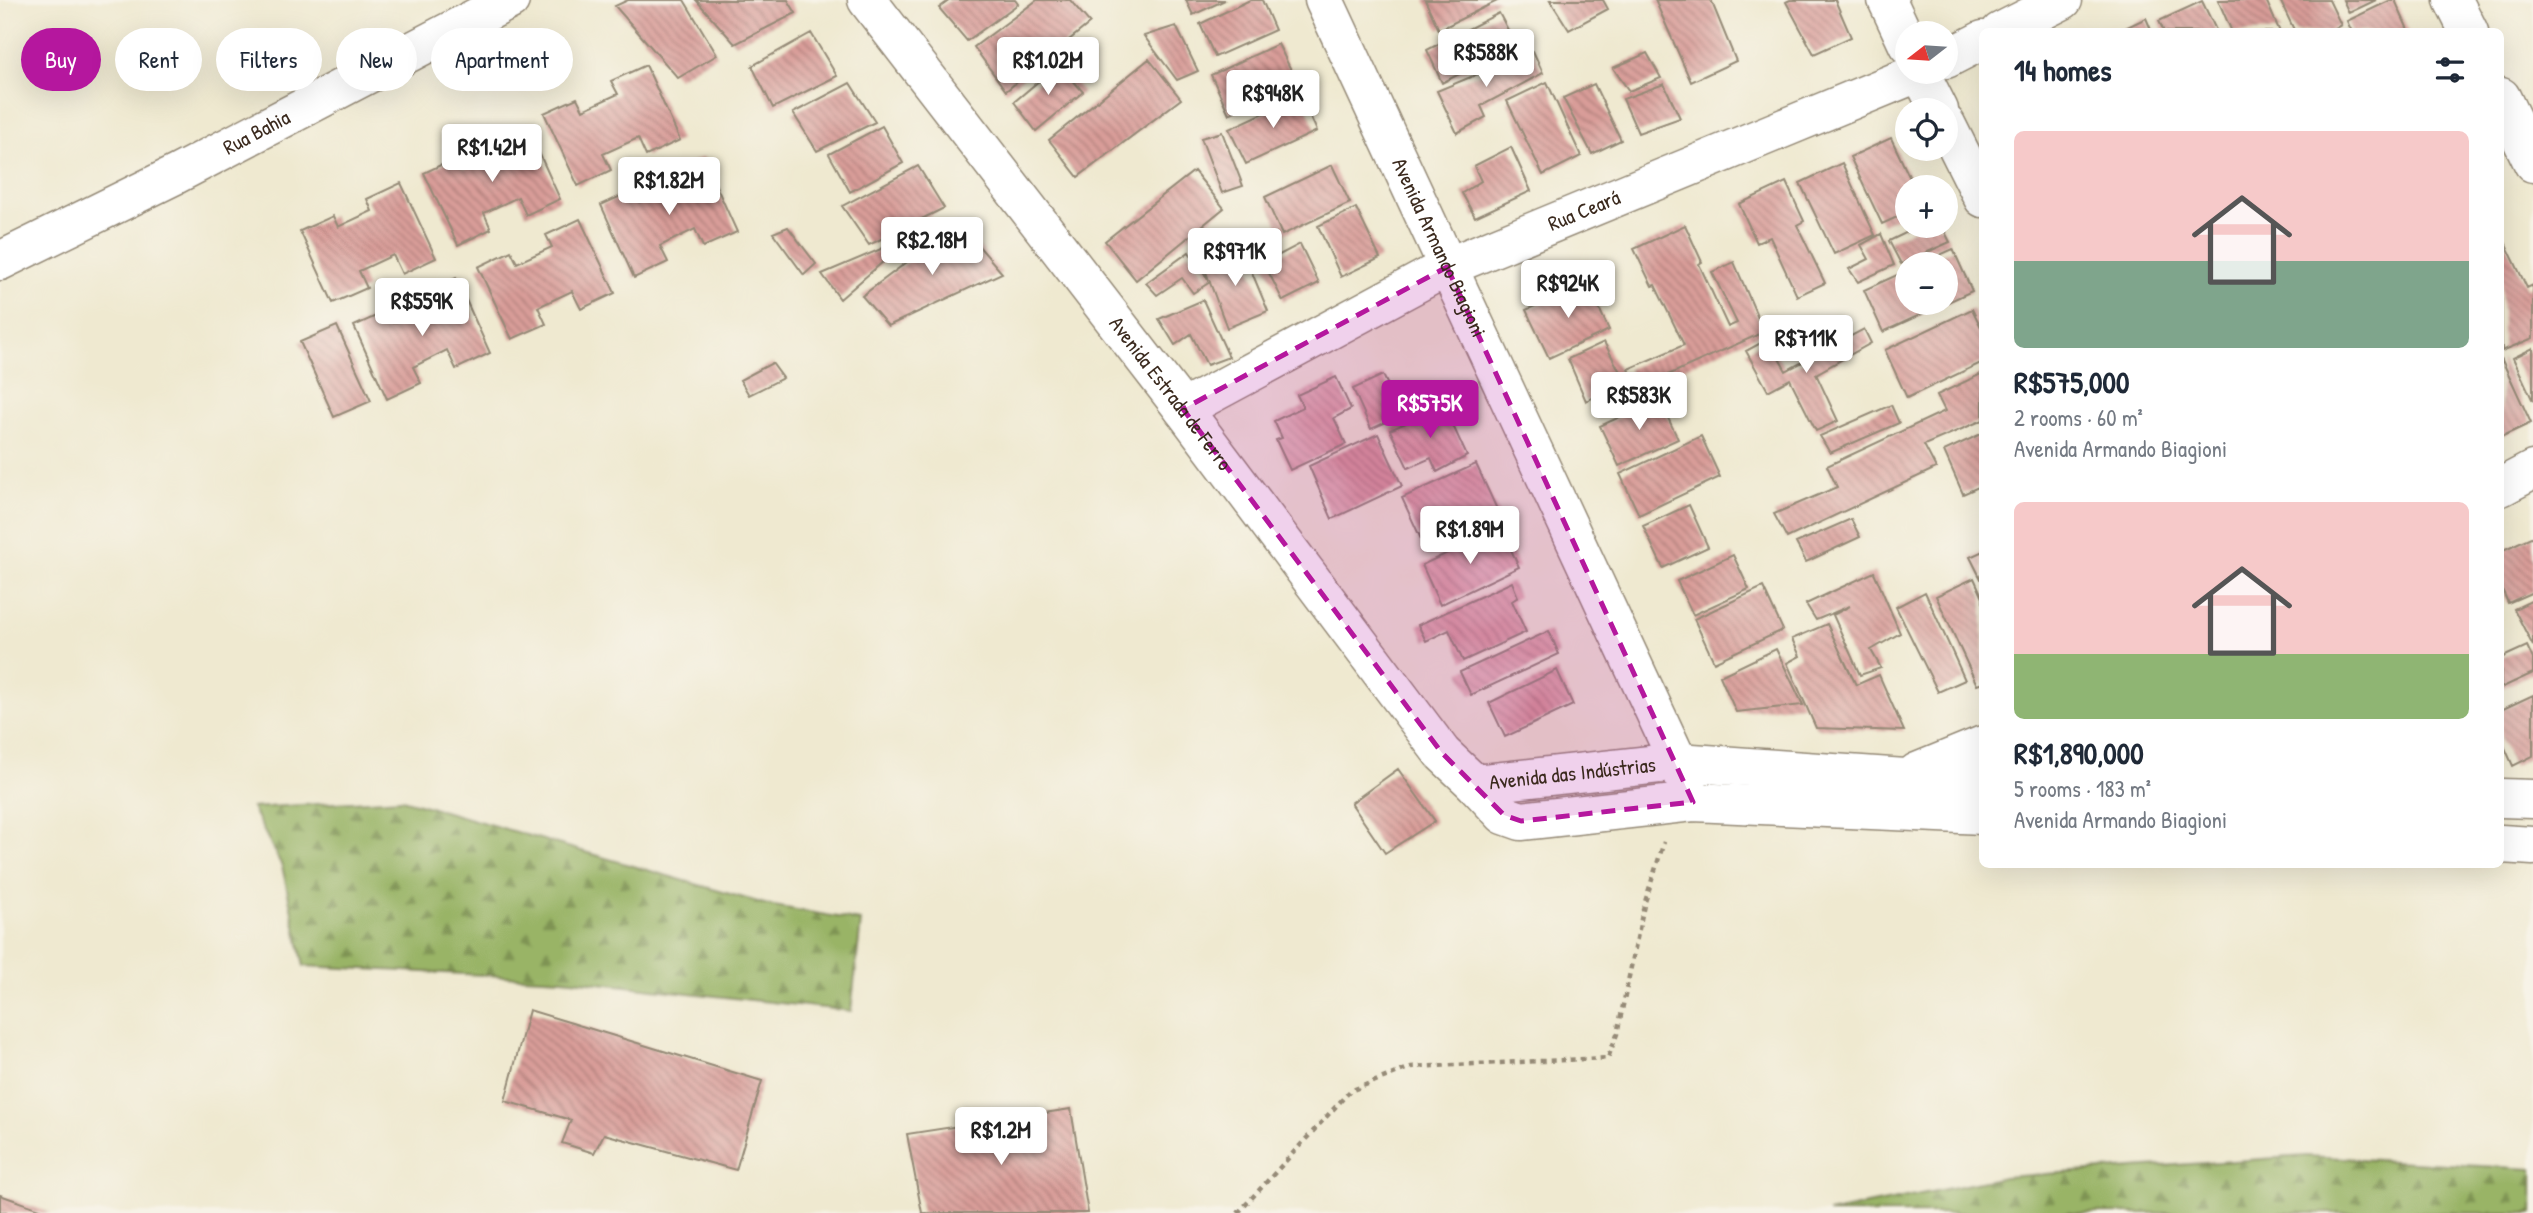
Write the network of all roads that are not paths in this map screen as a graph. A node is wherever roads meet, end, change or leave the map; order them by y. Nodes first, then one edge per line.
1 (510, 0) edge
2 (867, 0) edge
3 (1324, 0) edge
4 (1887, 0) edge
5 (2063, 0) edge
6 (2454, 0) edge
7 (1897, 21) edge
8 (2008, 28) edge
9 (2467, 28) edge
10 (1979, 42) edge
11 (1958, 53) edge
12 (1895, 82) edge
13 (2504, 103) edge
14 (1958, 148) edge
15 (2533, 163) edge
16 (1979, 190) edge
17 (0, 261) edge
18 (1447, 267) junction
19 (1183, 409) junction
20 (2533, 470) edge
21 (2504, 486) edge
22 (1979, 747) edge
23 (1678, 762) junction
24 (1905, 778) junction
25 (1979, 779) edge
26 (1475, 784) junction
27 (2504, 798) edge
28 (2533, 799) edge
29 (1684, 803) junction
30 (1979, 816) edge
31 (2504, 844) edge
32 (2533, 846) edge

1 - 17 street, Rua Bahia
2 - 19 street, Avenida Estrada de Ferro
3 - 18 street, Avenida Armando Biagioni
4 - 7 street
5 - 8 street
6 - 9 street
10 - 11 street
12 - 18 street, Rua Ceará
13 - 15 street
14 - 16 street
18 - 19 street, Rua Ceará
18 - 23 street, Avenida Armando Biagioni
19 - 26 street, Avenida Estrada de Ferro
20 - 21 street
22 - 24 street
23 - 24 street, Avenida das Indústrias
23 - 26 street, Avenida das Indústrias
23 - 29 street, Avenida Armando Biagioni
24 - 25 street, Avenida das Indústrias
26 - 29 street, Avenida das Indústrias
27 - 28 street
29 - 30 street, Avenida das Indústrias
31 - 32 street

